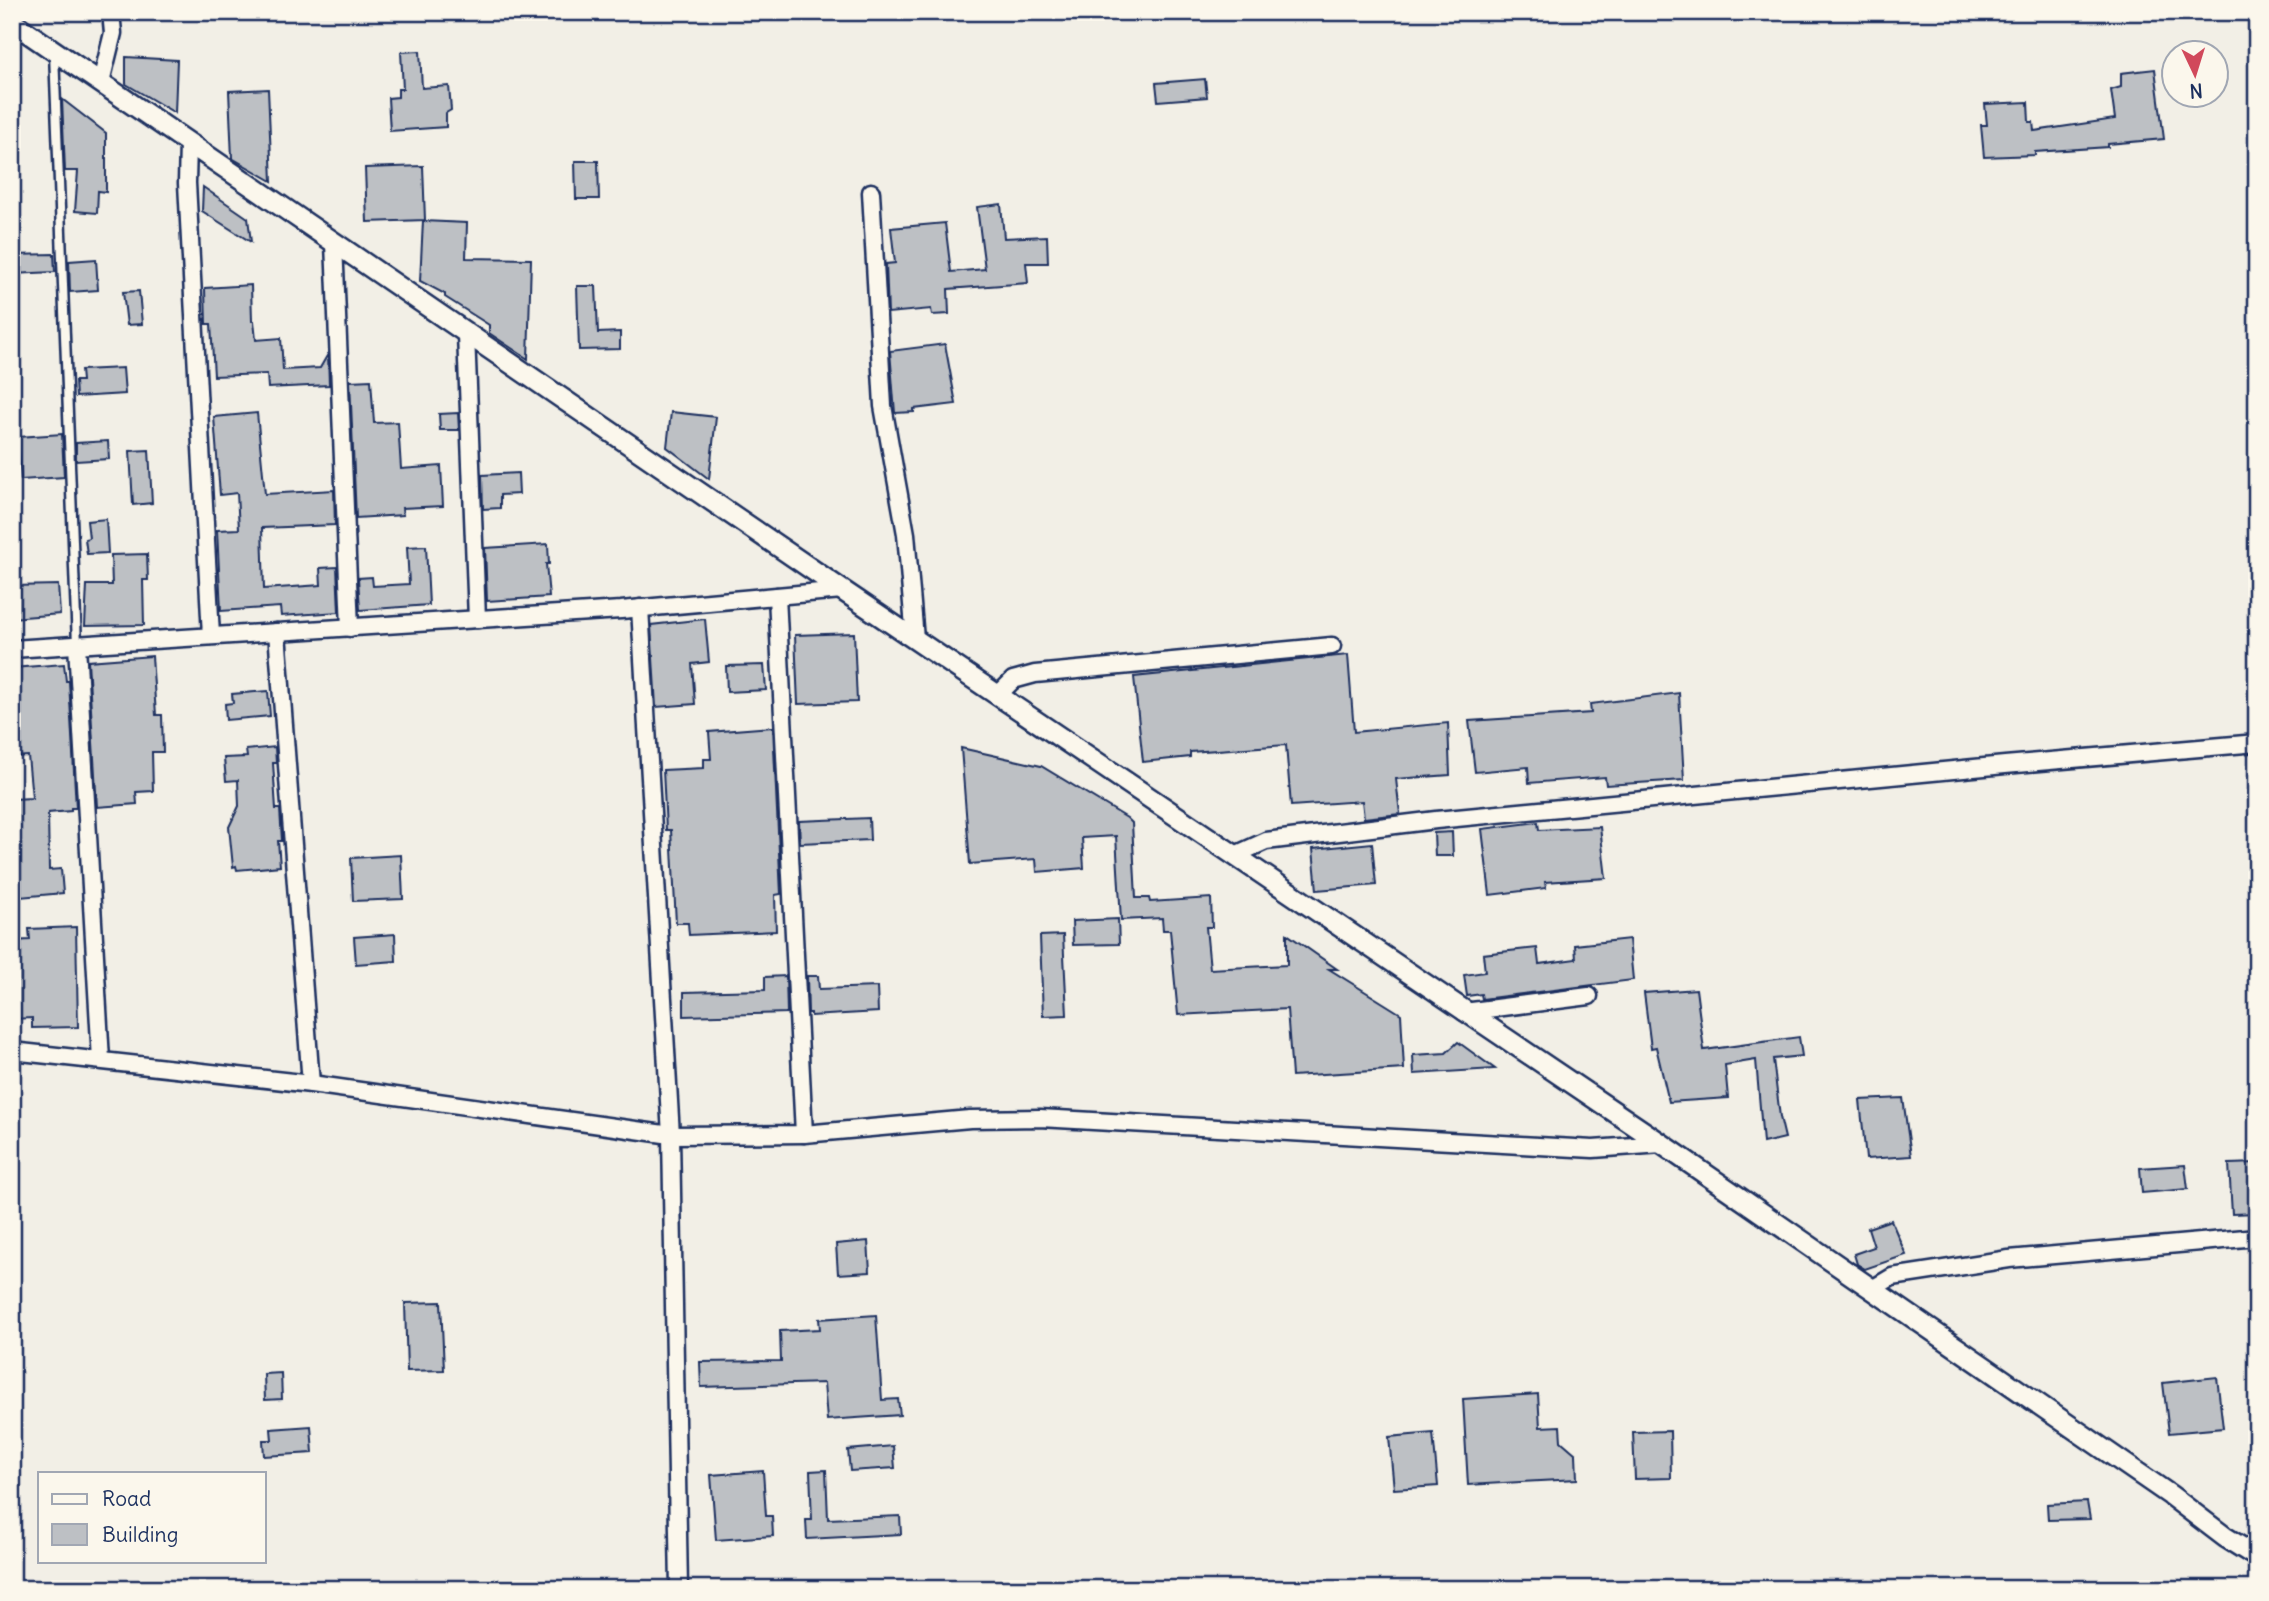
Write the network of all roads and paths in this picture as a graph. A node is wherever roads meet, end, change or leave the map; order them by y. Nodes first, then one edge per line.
1 (111, 12) edge
2 (12, 22) edge
3 (54, 50) junction
4 (102, 82) junction
5 (188, 144) junction
6 (871, 192) dead end
7 (334, 243) junction
8 (467, 334) junction
9 (842, 590) junction
10 (777, 596) junction
11 (640, 608) junction
12 (477, 620) junction
13 (349, 628) junction
14 (277, 632) junction
15 (211, 636) junction
16 (915, 639) junction
17 (77, 645) junction
18 (1332, 646) dead end
19 (12, 649) edge
20 (998, 695) junction
21 (2257, 743) edge
22 (1235, 855) junction
23 (1589, 996) dead end
24 (1464, 1012) junction
25 (12, 1051) edge
26 (101, 1060) junction
27 (311, 1084) junction
28 (804, 1134) junction
29 (671, 1135) junction
30 (1662, 1144) junction
31 (2257, 1237) edge
32 (1872, 1289) junction
33 (2257, 1557) edge
34 (679, 1589) edge

1 - 4 street
2 - 3 street
3 - 4 street
3 - 17 lane
4 - 5 street
5 - 7 street
5 - 15 street
6 - 16 street
7 - 8 street
7 - 13 street
8 - 9 street
8 - 12 street
9 - 10 street
9 - 16 street
10 - 11 street
10 - 28 street
11 - 12 street
11 - 29 street
12 - 13 street
13 - 14 street
14 - 15 street
14 - 27 street
15 - 17 street
16 - 20 street
17 - 19 street
17 - 26 street
18 - 20 street
20 - 22 street
21 - 22 street
22 - 24 street
23 - 24 street
24 - 30 street
25 - 26 street
26 - 27 street
27 - 29 street
28 - 29 street
28 - 30 street
29 - 34 street
30 - 32 street
31 - 32 street
32 - 33 street

